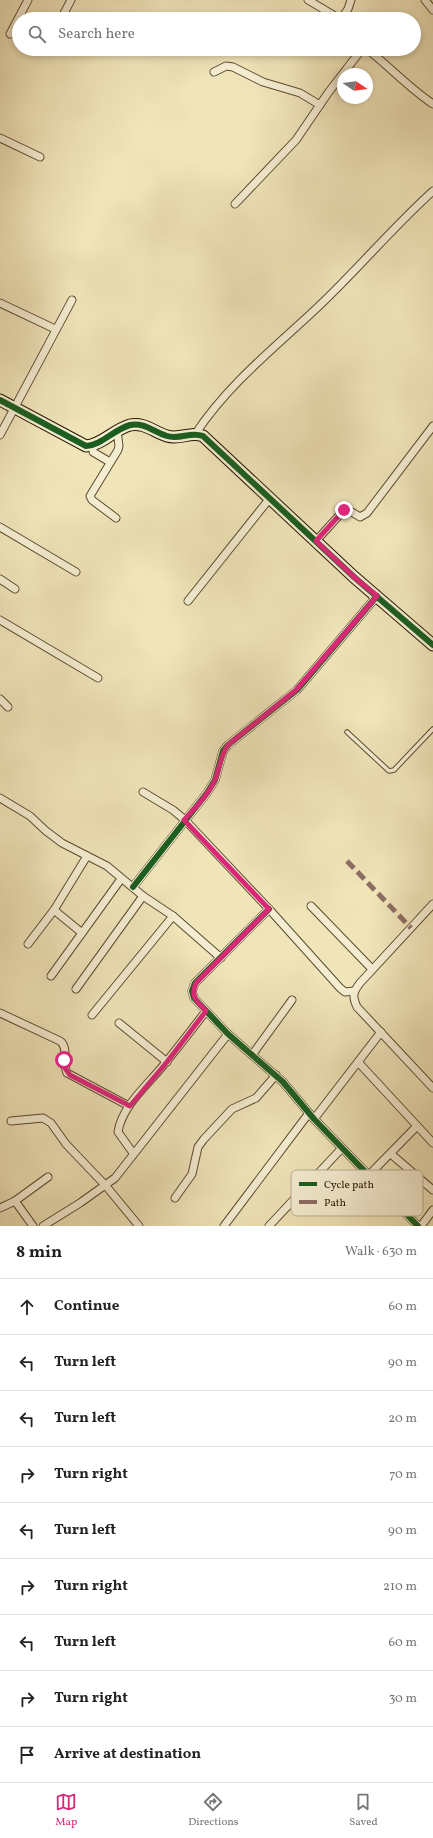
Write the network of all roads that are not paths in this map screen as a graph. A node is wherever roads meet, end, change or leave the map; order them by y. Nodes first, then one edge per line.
1 (28, 0) edge
2 (71, 0) edge
3 (308, 0) edge
4 (351, 0) edge
5 (425, 0) edge
6 (433, 10) edge
7 (22, 12) edge
8 (65, 12) edge
9 (328, 12) edge
10 (346, 12) edge
11 (12, 30) edge
12 (10, 34) dead end
13 (357, 56) edge
14 (376, 56) edge
15 (214, 72) dead end
16 (433, 104) edge
17 (320, 105) junction
18 (0, 138) edge
19 (40, 157) dead end
20 (433, 191) edge
21 (235, 204) dead end
22 (72, 300) dead end
23 (0, 303) edge
24 (55, 329) junction
25 (0, 400) edge
26 (15, 408) junction
27 (433, 426) edge
28 (117, 430) junction
29 (196, 433) junction
30 (0, 435) edge
31 (93, 446) junction
32 (110, 462) junction
33 (270, 498) junction
34 (116, 518) dead end
35 (0, 527) edge
36 (316, 541) junction
37 (76, 572) dead end
38 (0, 579) edge
39 (15, 589) dead end
40 (377, 596) junction
41 (188, 602) dead end
42 (0, 620) edge
43 (433, 646) edge
44 (98, 678) dead end
45 (0, 699) edge
46 (8, 707) dead end
47 (433, 729) edge
48 (347, 732) dead end
49 (143, 792) dead end
50 (0, 798) edge
51 (184, 820) junction
52 (87, 856) junction
53 (121, 879) junction
54 (133, 887) junction
55 (143, 896) junction
56 (433, 904) edge
57 (311, 906) dead end
58 (269, 909) junction
59 (54, 910) junction
60 (173, 916) junction
61 (82, 933) junction
62 (28, 944) dead end
63 (222, 958) junction
64 (372, 969) junction
65 (51, 976) dead end
66 (76, 989) dead end
67 (354, 991) junction
68 (292, 1000) dead end
69 (206, 1011) junction
70 (0, 1013) edge
71 (92, 1015) dead end
72 (119, 1023) dead end
73 (382, 1032) junction
74 (228, 1034) junction
75 (252, 1055) junction
76 (167, 1062) junction
77 (358, 1062) junction
78 (276, 1075) junction
79 (433, 1088) edge
80 (130, 1106) junction
81 (309, 1113) junction
82 (314, 1119) junction
83 (11, 1121) dead end
84 (416, 1126) junction
85 (433, 1143) edge
86 (342, 1148) junction
87 (133, 1153) junction
88 (391, 1154) junction
89 (321, 1170) edge
90 (362, 1170) edge
91 (374, 1170) edge
92 (410, 1170) edge
93 (48, 1178) dead end
94 (423, 1181) edge
95 (106, 1186) junction
96 (433, 1190) edge
97 (175, 1198) dead end
98 (15, 1201) junction
99 (291, 1202) edge
100 (0, 1208) edge
101 (433, 1210) edge
102 (408, 1216) edge
103 (33, 1226) edge
104 (43, 1226) edge
105 (139, 1226) edge
106 (224, 1226) edge
107 (269, 1226) edge
108 (418, 1226) edge
109 (421, 1226) edge

1 - 7 street
2 - 8 street
3 - 9 street
4 - 10 street
5 - 6 street
11 - 12 street
13 - 17 street
14 - 16 street
15 - 17 street
17 - 21 street
18 - 19 street
20 - 29 street
22 - 24 street
23 - 24 street
24 - 26 street
25 - 26 street
26 - 30 street
26 - 31 street
27 - 36 street
28 - 29 street
28 - 31 street
28 - 32 street
29 - 33 street
31 - 32 street
32 - 34 street
33 - 36 street
33 - 41 street
35 - 37 street
36 - 40 street
38 - 39 street
40 - 43 street
40 - 51 street
42 - 44 street
45 - 46 street
47 - 48 lane
49 - 51 street
50 - 52 street
51 - 54 street
51 - 58 street
52 - 53 street
52 - 59 street
53 - 54 street
53 - 61 street
54 - 55 street
55 - 60 street
55 - 66 street
56 - 64 street
57 - 64 street
58 - 63 street
58 - 67 street
59 - 61 street
59 - 62 street
60 - 63 street
60 - 71 street
61 - 65 street
63 - 69 street
64 - 67 street
67 - 73 street
68 - 75 street
69 - 74 street
69 - 76 street
70 - 80 street
72 - 76 street
73 - 77 street
73 - 79 street
74 - 75 street
74 - 87 street
75 - 78 street
76 - 80 street
77 - 82 street
77 - 84 street
78 - 81 street
78 - 97 street
80 - 87 street
81 - 82 street
81 - 106 street
82 - 86 street
83 - 95 street
84 - 85 street
84 - 88 street
86 - 89 street
86 - 90 street
87 - 95 street
88 - 91 street
88 - 92 street
93 - 98 street
94 - 96 street
95 - 104 street
95 - 105 street
98 - 100 street
98 - 103 street
99 - 107 street
101 - 109 street
102 - 108 street

